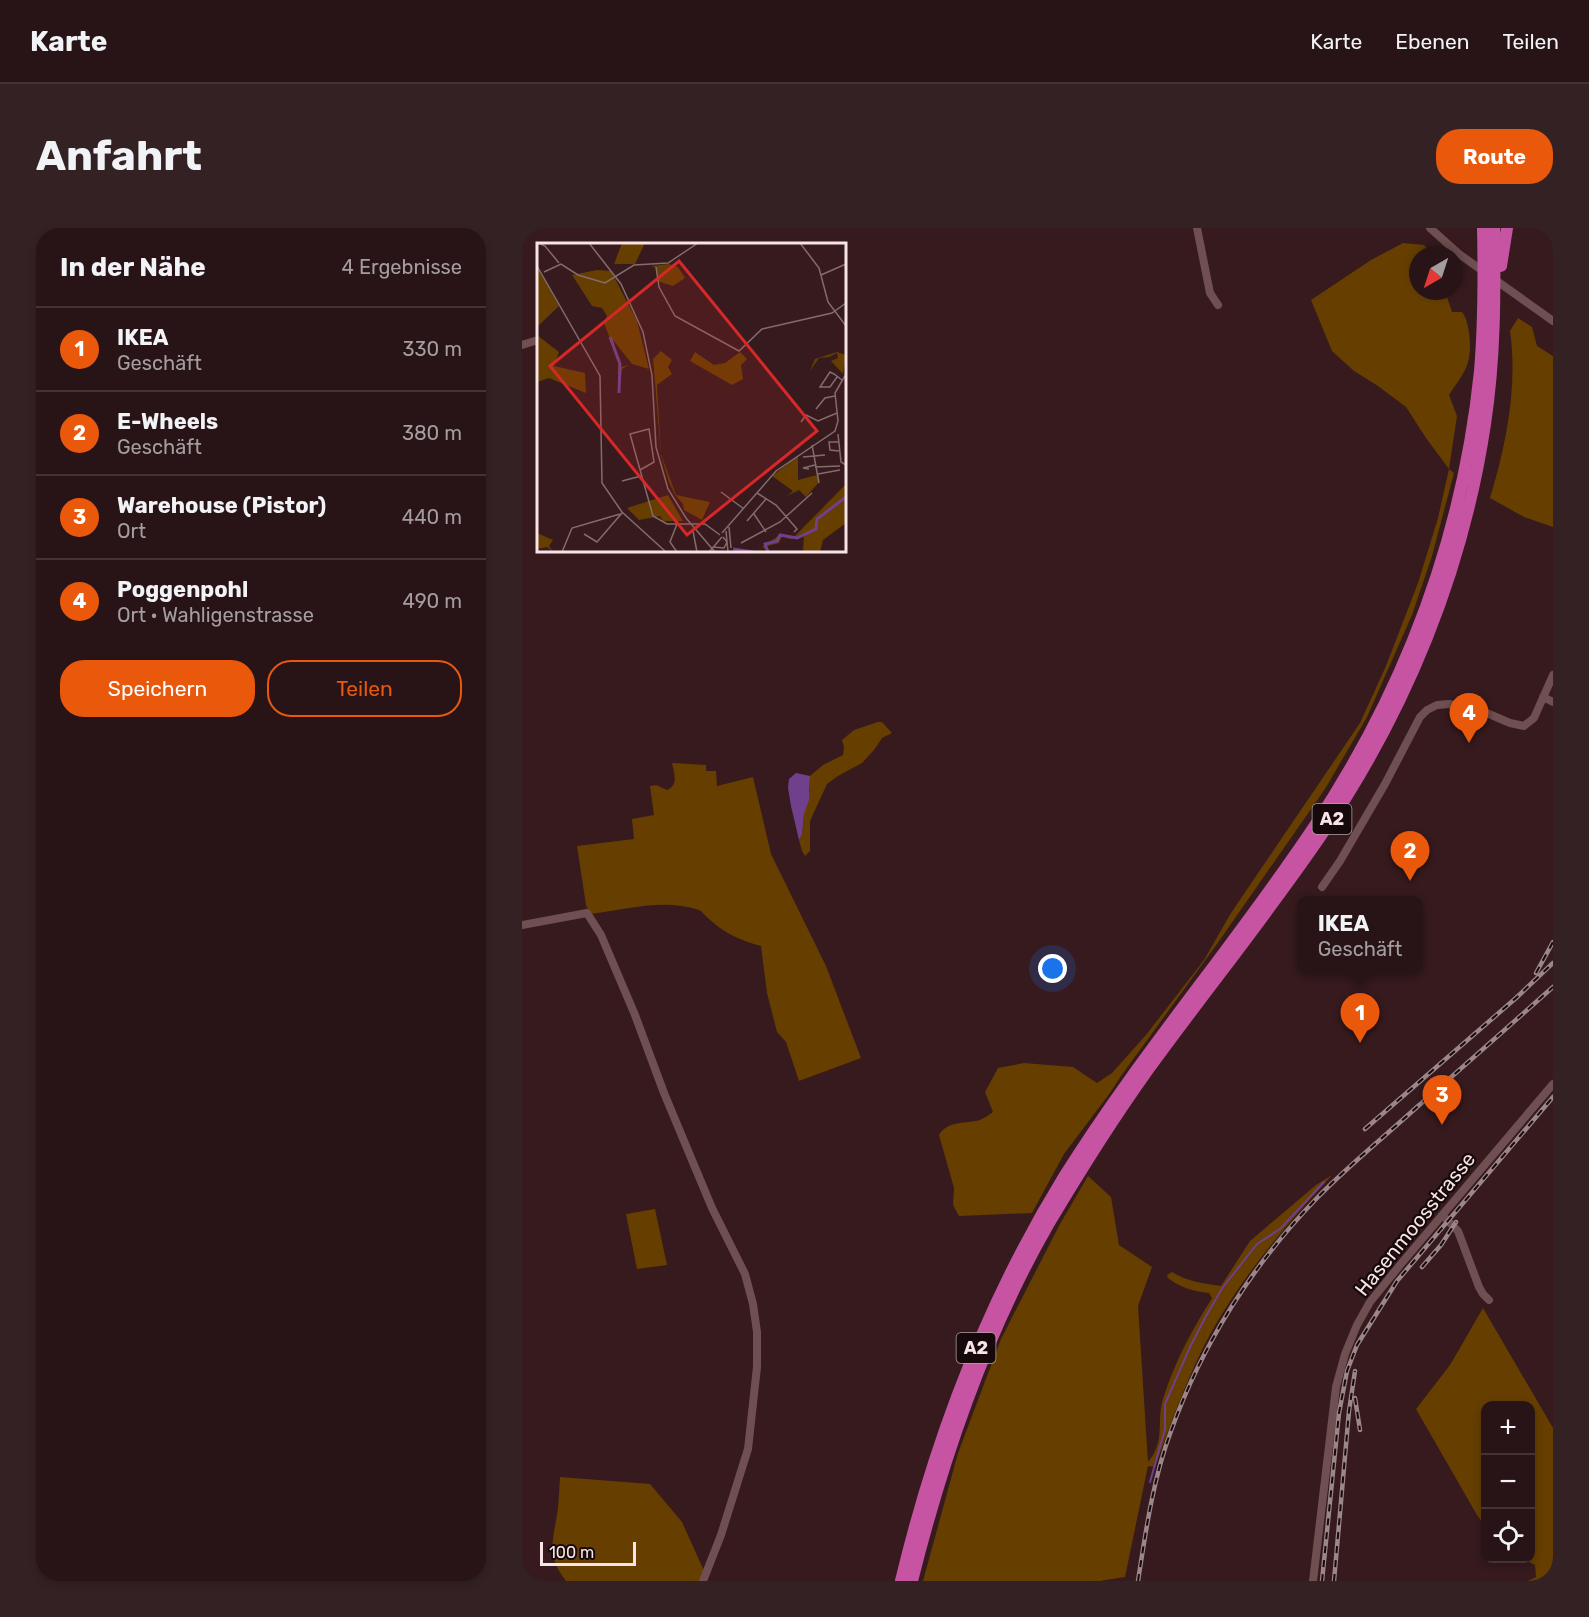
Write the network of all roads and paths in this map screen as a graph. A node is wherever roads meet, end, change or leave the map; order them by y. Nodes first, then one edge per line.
1 (1197, 228) edge
2 (1430, 228) edge
3 (1483, 228) edge
4 (1494, 228) edge
5 (1507, 228) edge
6 (1498, 267) junction
7 (1218, 305) dead end
8 (1553, 321) edge
9 (537, 340) edge
10 (522, 345) edge
11 (1553, 675) edge
12 (1543, 697) junction
13 (1553, 702) edge
14 (1322, 887) dead end
15 (522, 925) edge
16 (1553, 1084) edge
17 (1442, 1215) junction
18 (1489, 1300) dead end
19 (703, 1581) edge
20 (901, 1581) edge
21 (912, 1581) edge
22 (1314, 1581) edge

1 - 7 street
2 - 8 street
3 - 20 highway, A2
4 - 6 highway, A2
5 - 6 highway
6 - 21 highway, A2
9 - 10 street
11 - 12 street
12 - 13 street
12 - 14 street
15 - 19 street
16 - 17 street, Hasenmoosstrasse
17 - 18 street
17 - 22 street, Hasenmoosstrasse

